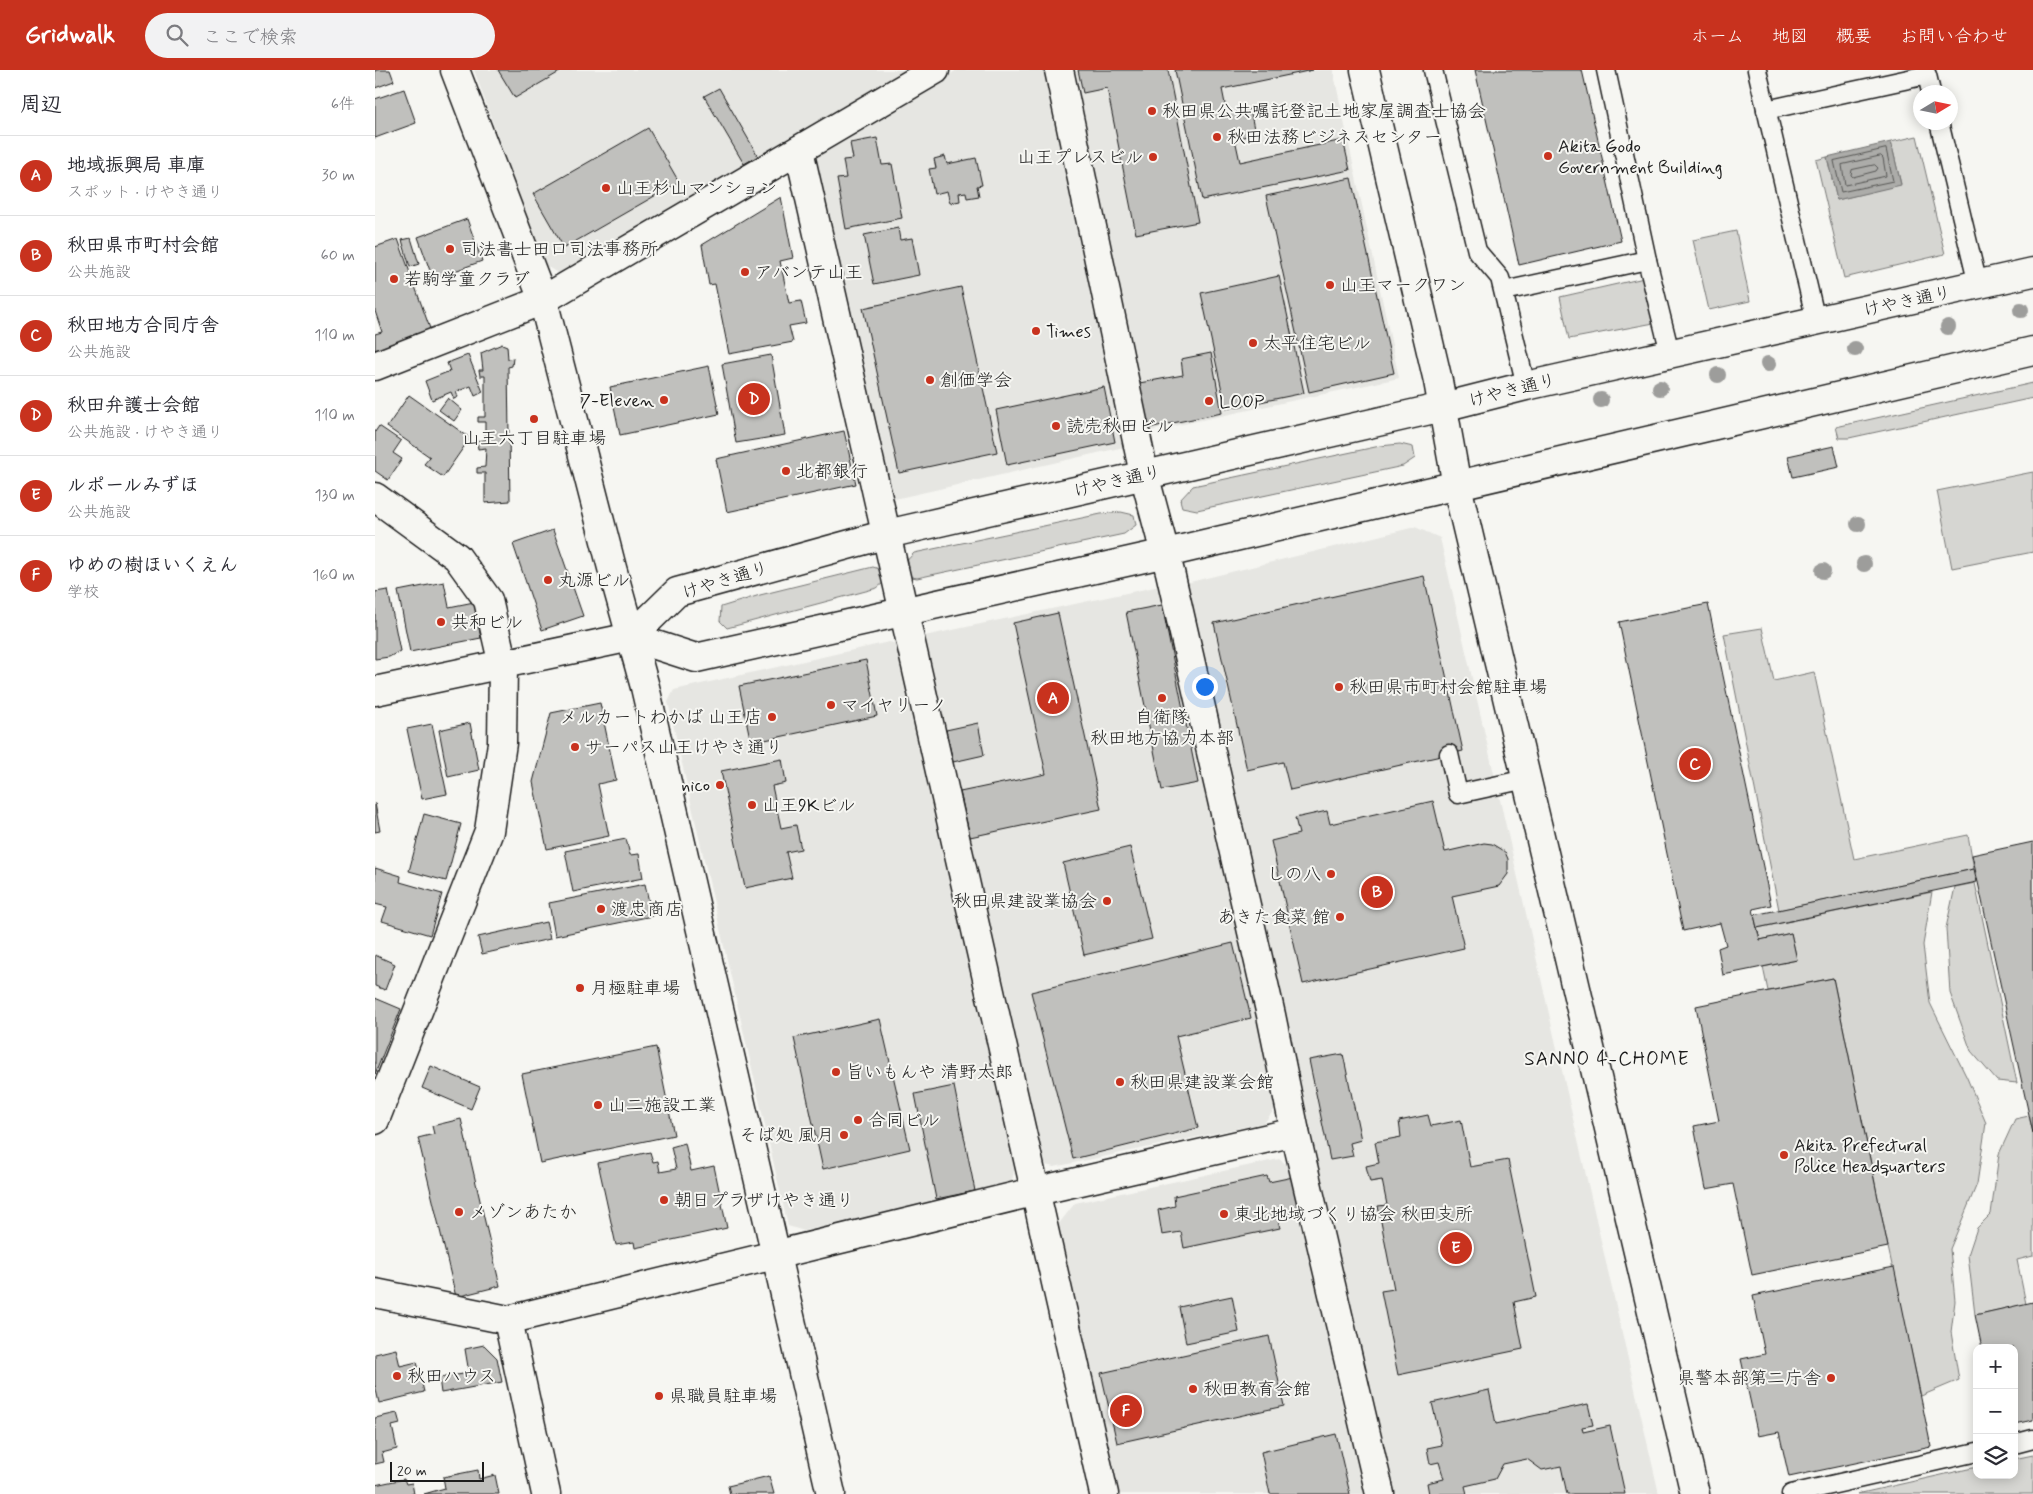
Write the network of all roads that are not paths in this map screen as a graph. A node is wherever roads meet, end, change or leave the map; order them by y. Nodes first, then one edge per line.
1 (455, 70) edge
2 (935, 70) edge
3 (1059, 70) edge
4 (1365, 70) edge
5 (1433, 70) edge
6 (1606, 70) edge
7 (1757, 70) edge
8 (1929, 85) edge
9 (1766, 110) junction
10 (1941, 130) edge
11 (799, 150) junction
12 (1647, 260) junction
13 (2033, 272) edge
14 (1978, 286) junction
15 (1504, 292) junction
16 (543, 300) junction
17 (1816, 321) junction
18 (2033, 351) edge
19 (1670, 353) junction
20 (375, 366) edge
21 (1526, 386) junction
22 (1443, 407) junction
23 (1144, 474) junction
24 (1457, 486) junction
25 (375, 497) edge
26 (887, 534) junction
27 (1166, 553) junction
28 (902, 611) junction
29 (631, 637) junction
30 (503, 665) junction
31 (375, 691) edge
32 (1449, 754) dead end
33 (1526, 779) junction
34 (375, 1120) edge
35 (1295, 1132) junction
36 (1033, 1192) junction
37 (775, 1254) junction
38 (375, 1293) edge
39 (508, 1320) junction
40 (2033, 1439) edge
41 (2018, 1443) edge
42 (1973, 1453) edge
43 (546, 1494) edge
44 (831, 1494) edge
45 (1104, 1494) edge
46 (1380, 1494) edge
47 (1695, 1494) edge
48 (1791, 1494) edge

1 - 16 street
2 - 11 street
3 - 23 street
4 - 22 street
5 - 15 lane
6 - 12 lane
7 - 9 lane
8 - 9 lane
9 - 17 lane
10 - 14 lane
11 - 16 street
11 - 26 street
12 - 15 lane
12 - 19 lane
13 - 14 street, けやき通り
14 - 17 street, けやき通り
15 - 21 lane
16 - 20 street
16 - 29 street
17 - 19 street, けやき通り
18 - 24 street
19 - 21 street, けやき通り
21 - 22 street, けやき通り
22 - 23 street, けやき通り
22 - 24 street
23 - 26 street, けやき通り
23 - 27 street
24 - 27 street
24 - 33 street
25 - 30 street
26 - 28 street
26 - 29 street, けやき通り
27 - 28 street
27 - 35 street
28 - 29 street
28 - 36 street
29 - 30 street
29 - 37 street
30 - 31 street
30 - 34 street
32 - 33 lane
33 - 47 street
35 - 36 street
35 - 46 street
36 - 37 street
36 - 45 street
37 - 39 street
37 - 44 street
38 - 39 street
39 - 43 street
40 - 41 lane
42 - 48 lane

